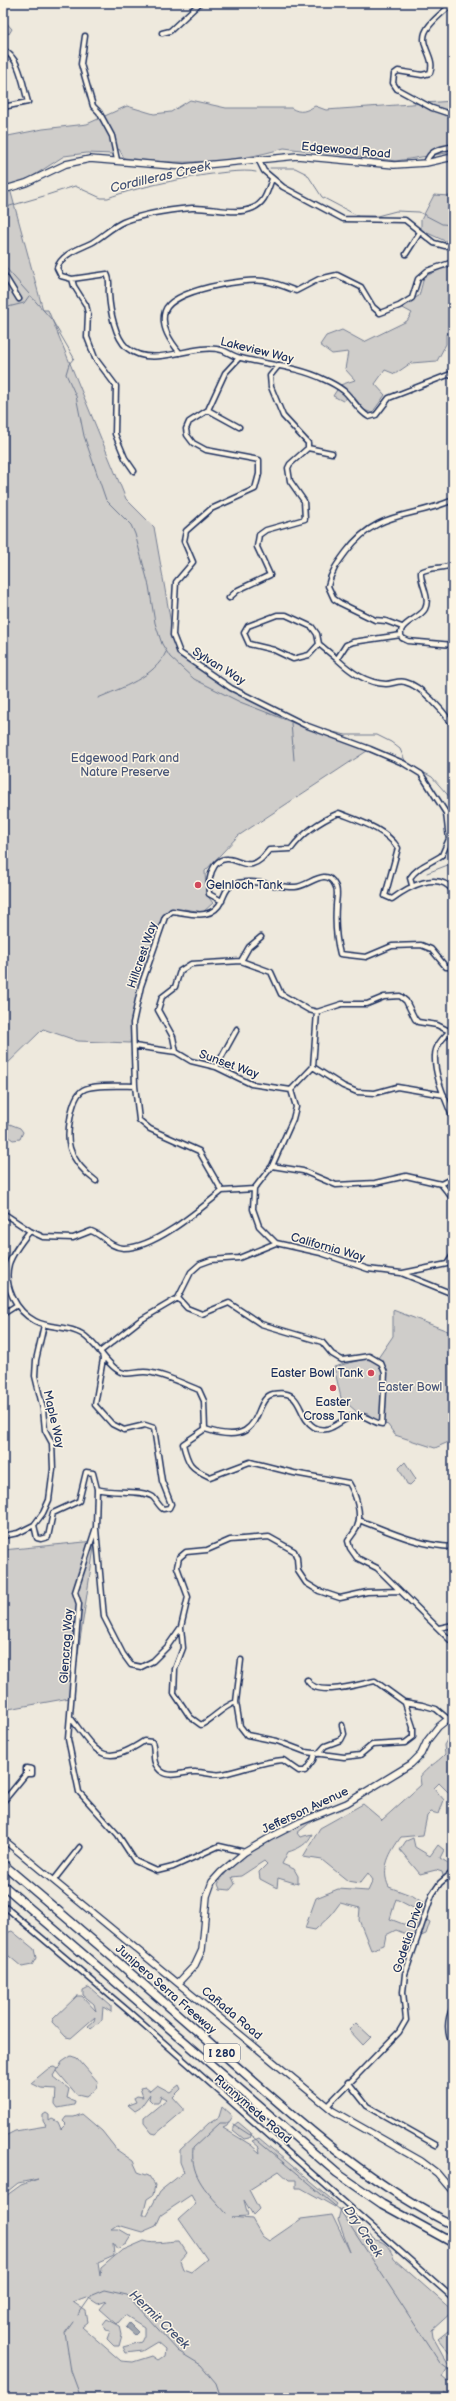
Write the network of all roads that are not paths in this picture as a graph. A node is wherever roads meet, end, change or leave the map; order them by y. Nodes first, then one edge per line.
1 (200, 3) edge
2 (453, 3) edge
3 (162, 33) dead end
4 (85, 36) dead end
5 (3, 50) edge
6 (3, 107) edge
7 (453, 115) edge
8 (453, 146) edge
9 (453, 157) edge
10 (258, 159) junction
11 (117, 160) junction
12 (426, 163) junction
13 (272, 179) junction
14 (3, 190) edge
15 (420, 232) junction
16 (453, 244) edge
17 (406, 254) dead end
18 (453, 262) edge
19 (3, 273) edge
20 (72, 280) junction
21 (19, 299) dead end
22 (180, 353) junction
23 (239, 358) junction
24 (279, 366) junction
25 (453, 373) edge
26 (208, 410) junction
27 (239, 427) dead end
28 (308, 448) junction
29 (332, 453) dead end
30 (134, 471) dead end
31 (453, 500) edge
32 (453, 564) edge
33 (229, 598) dead end
34 (402, 627) junction
35 (401, 635) junction
36 (319, 644) junction
37 (453, 645) edge
38 (337, 659) junction
39 (453, 725) edge
40 (412, 885) junction
41 (453, 891) edge
42 (222, 901) junction
43 (261, 937) dead end
44 (240, 961) junction
45 (453, 967) edge
46 (317, 1012) junction
47 (238, 1029) dead end
48 (451, 1033) edge
49 (134, 1046) junction
50 (176, 1052) junction
51 (216, 1067) junction
52 (313, 1067) junction
53 (135, 1086) junction
54 (292, 1090) junction
55 (444, 1095) junction
56 (453, 1119) edge
57 (272, 1166) junction
58 (453, 1178) edge
59 (96, 1181) dead end
60 (440, 1184) junction
61 (254, 1189) junction
62 (222, 1191) junction
63 (453, 1199) edge
64 (3, 1213) edge
65 (30, 1231) junction
66 (276, 1243) junction
67 (453, 1255) edge
68 (401, 1273) junction
69 (453, 1294) edge
70 (178, 1298) junction
71 (17, 1305) junction
72 (3, 1314) edge
73 (44, 1325) junction
74 (101, 1351) junction
75 (205, 1429) junction
76 (97, 1489) junction
77 (359, 1520) junction
78 (34, 1525) junction
79 (96, 1527) junction
80 (3, 1536) edge
81 (453, 1547) edge
82 (400, 1591) junction
83 (453, 1625) edge
84 (181, 1627) junction
85 (438, 1628) junction
86 (453, 1643) edge
87 (241, 1660) dead end
88 (307, 1680) dead end
89 (236, 1702) junction
90 (405, 1703) junction
91 (70, 1717) junction
92 (451, 1719) edge
93 (342, 1725) dead end
94 (316, 1753) junction
95 (26, 1774) dead end
96 (3, 1802) edge
97 (3, 1839) edge
98 (80, 1848) dead end
99 (245, 1852) junction
100 (3, 1864) edge
101 (453, 1872) edge
102 (54, 1880) junction
103 (3, 1885) edge
104 (3, 1904) edge
105 (178, 1983) junction
106 (453, 2007) edge
107 (453, 2044) edge
108 (348, 2082) junction
109 (327, 2106) junction
110 (436, 2145) dead end
111 (451, 2184) edge
112 (453, 2192) edge
113 (453, 2225) edge
114 (453, 2243) edge
115 (453, 2298) edge

1 - 3 street
2 - 7 street
4 - 11 street
5 - 6 street
8 - 12 street
9 - 12 main road, Edgewood Road
10 - 11 main road, Edgewood Road
10 - 12 main road, Edgewood Road
10 - 13 street
11 - 14 main road, Edgewood Road
13 - 15 street
13 - 20 street
15 - 16 street
15 - 17 street
18 - 22 street
19 - 21 street
20 - 22 street, Lakeview Way
20 - 30 street
22 - 23 street, Lakeview Way
23 - 24 street, Lakeview Way
23 - 26 street
24 - 25 street, Lakeview Way
24 - 28 street
26 - 27 street
26 - 40 street, Sylvan Way
28 - 29 street
28 - 33 street
31 - 34 street
32 - 34 street
34 - 35 street
35 - 37 street
35 - 38 street
36 - 36 street
36 - 38 street
38 - 39 street
40 - 41 street
40 - 42 street
42 - 45 street, Hillcrest Way
42 - 49 street, Hillcrest Way
43 - 44 street
44 - 46 street
44 - 50 street
46 - 48 street
46 - 52 street
47 - 51 street
48 - 55 street
49 - 50 street, Sunset Way
49 - 53 street, Hillcrest Way
50 - 51 street, Sunset Way
51 - 54 street, Sunset Way
52 - 54 street
52 - 55 street
53 - 59 street
53 - 62 street, Hillcrest Way
54 - 57 street
55 - 56 street
57 - 60 street
57 - 61 street
58 - 60 street
60 - 63 street
61 - 62 street
61 - 66 street
62 - 65 street
64 - 65 street
65 - 71 street
66 - 68 street, California Way
66 - 70 street, California Way
67 - 68 street
68 - 69 street, California Way
70 - 74 street
70 - 75 street
71 - 72 street
71 - 73 street
73 - 74 street
73 - 78 street, Maple Way
74 - 75 street
74 - 76 street
75 - 77 street
76 - 78 street
76 - 79 street, Glencrag Way
77 - 81 street
77 - 82 street
78 - 80 street
79 - 84 street
79 - 91 street, Glencrag Way
82 - 84 street
82 - 85 street
83 - 85 street
84 - 89 street
85 - 86 street
87 - 89 street
88 - 90 street
89 - 94 street
90 - 92 street
90 - 94 street
91 - 94 street
91 - 99 street, Glencrag Way
92 - 99 main road, Jefferson Avenue
93 - 94 street
95 - 96 street
97 - 102 main road, Cañada Road
98 - 102 street
99 - 105 main road, Jefferson Avenue
100 - 113 highway, Junipero Serra Freeway / I 280
101 - 108 street, Godetia Drive
102 - 105 main road, Cañada Road
103 - 114 highway, I 280
104 - 115 street, Runnymede Road
105 - 109 main road, Cañada Road
106 - 107 street
108 - 109 street, Godetia Drive
108 - 110 street
109 - 111 main road, Cañada Road
111 - 112 main road, Cañada Road

